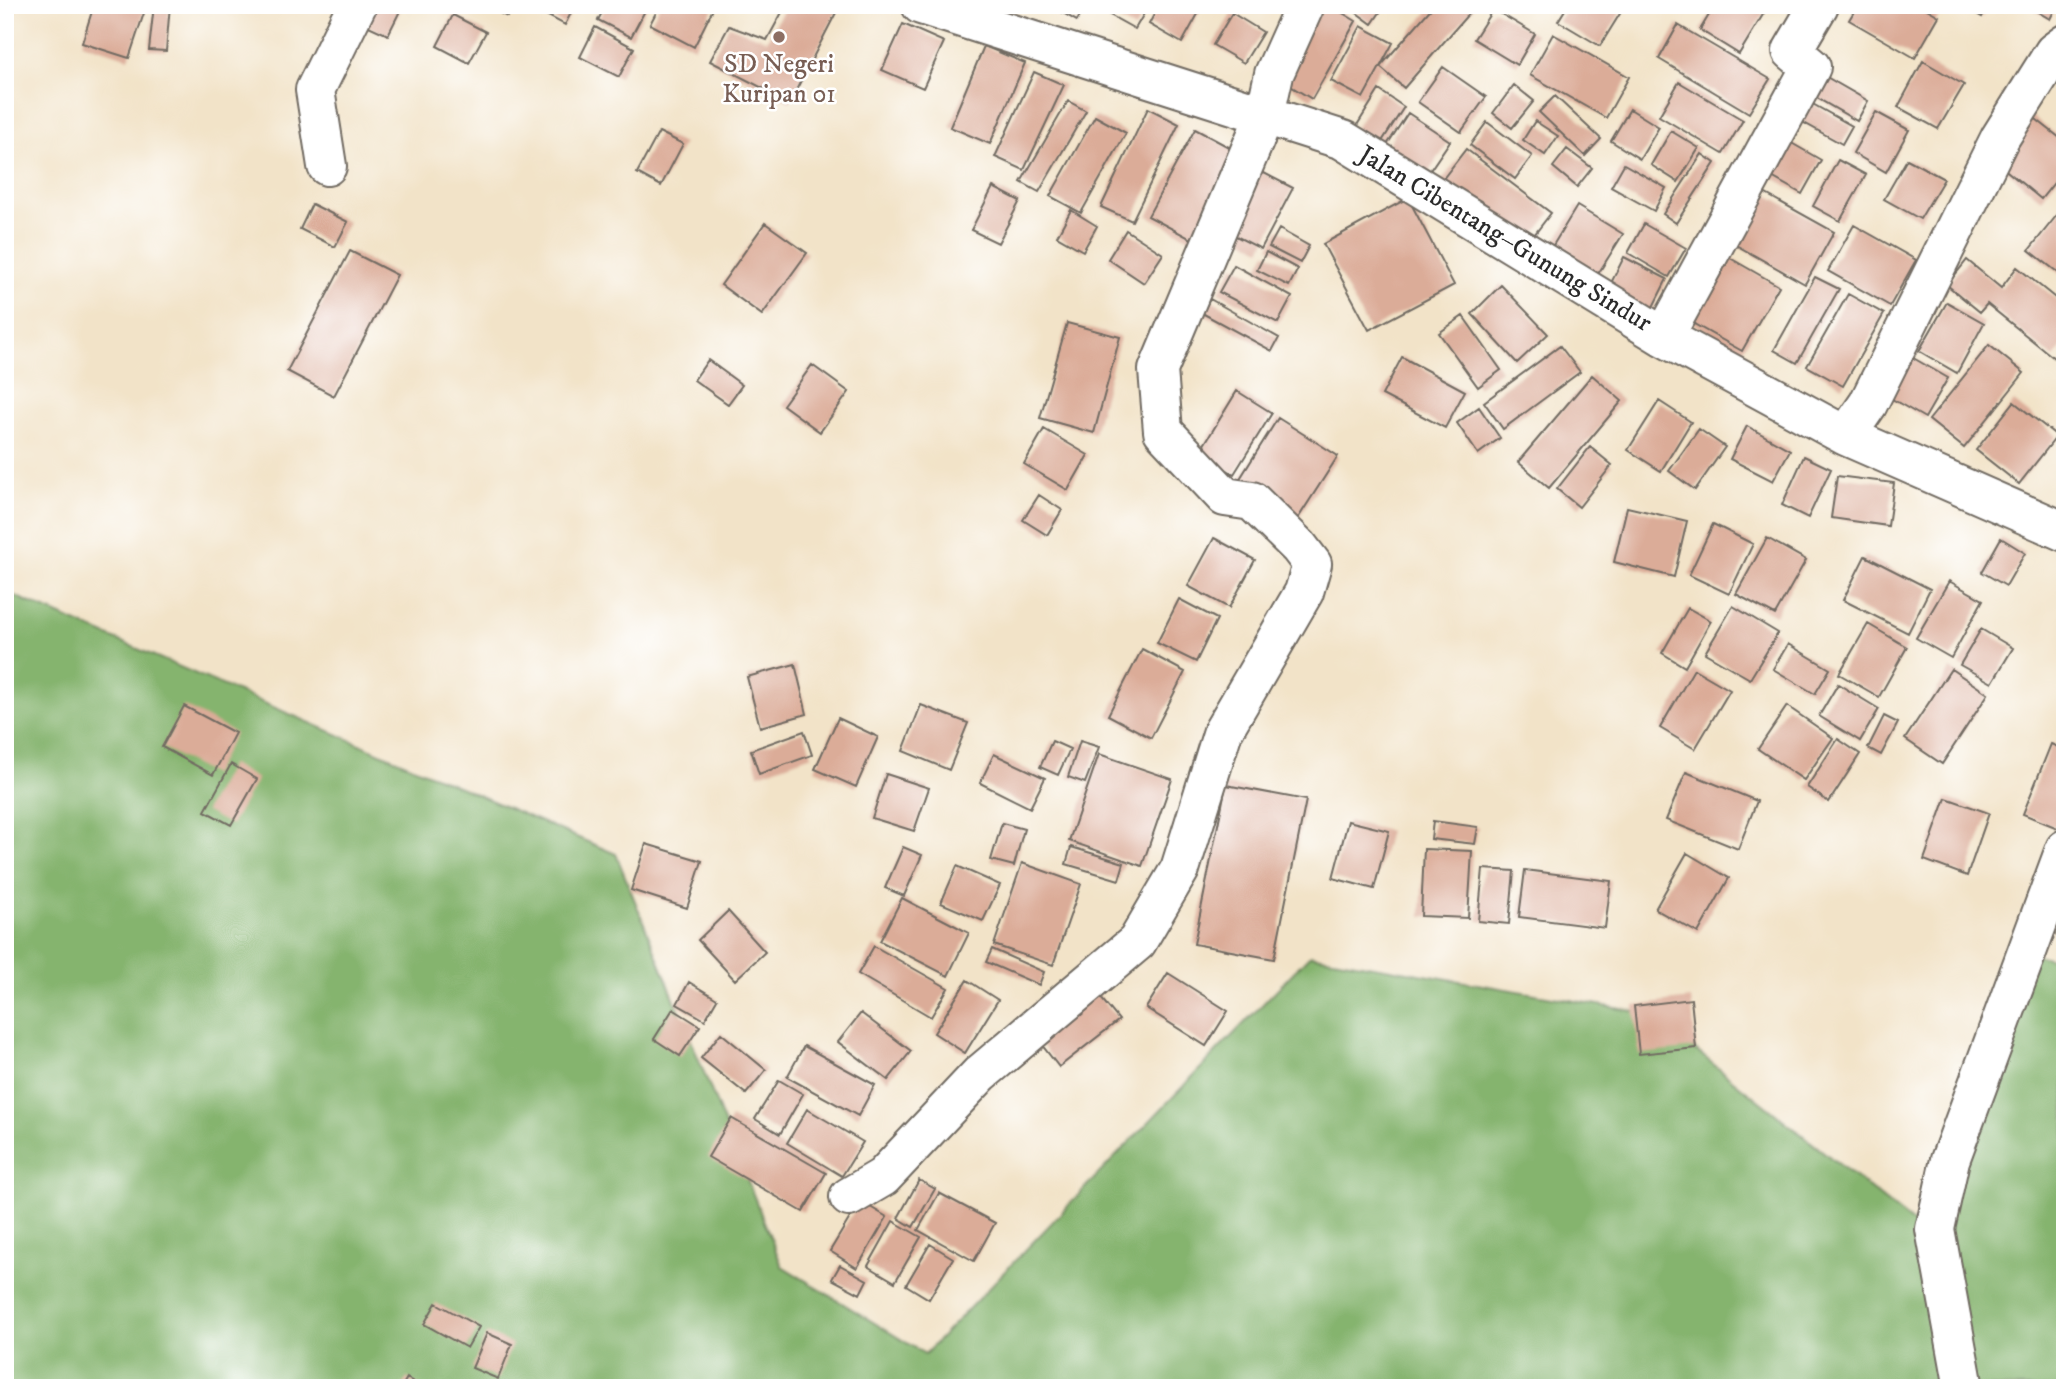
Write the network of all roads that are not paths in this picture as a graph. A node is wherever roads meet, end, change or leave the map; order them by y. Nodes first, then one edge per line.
1 (357, 5) edge
2 (921, 5) edge
3 (1305, 5) edge
4 (1819, 5) edge
5 (2065, 44) edge
6 (1265, 115) junction
7 (327, 166) dead end
8 (1664, 337) junction
9 (1846, 436) junction
10 (2065, 532) edge
11 (2065, 849) edge
12 (849, 1197) dead end
13 (1964, 1388) edge

1 - 7 street
2 - 6 street, Jalan Cibentang–Gunung Sindur
3 - 6 street
4 - 8 street
5 - 9 street
6 - 8 street, Jalan Cibentang–Gunung Sindur
6 - 12 street
8 - 9 street, Jalan Cibentang–Gunung Sindur
9 - 10 street, Jalan Cibentang–Gunung Sindur
11 - 13 street

